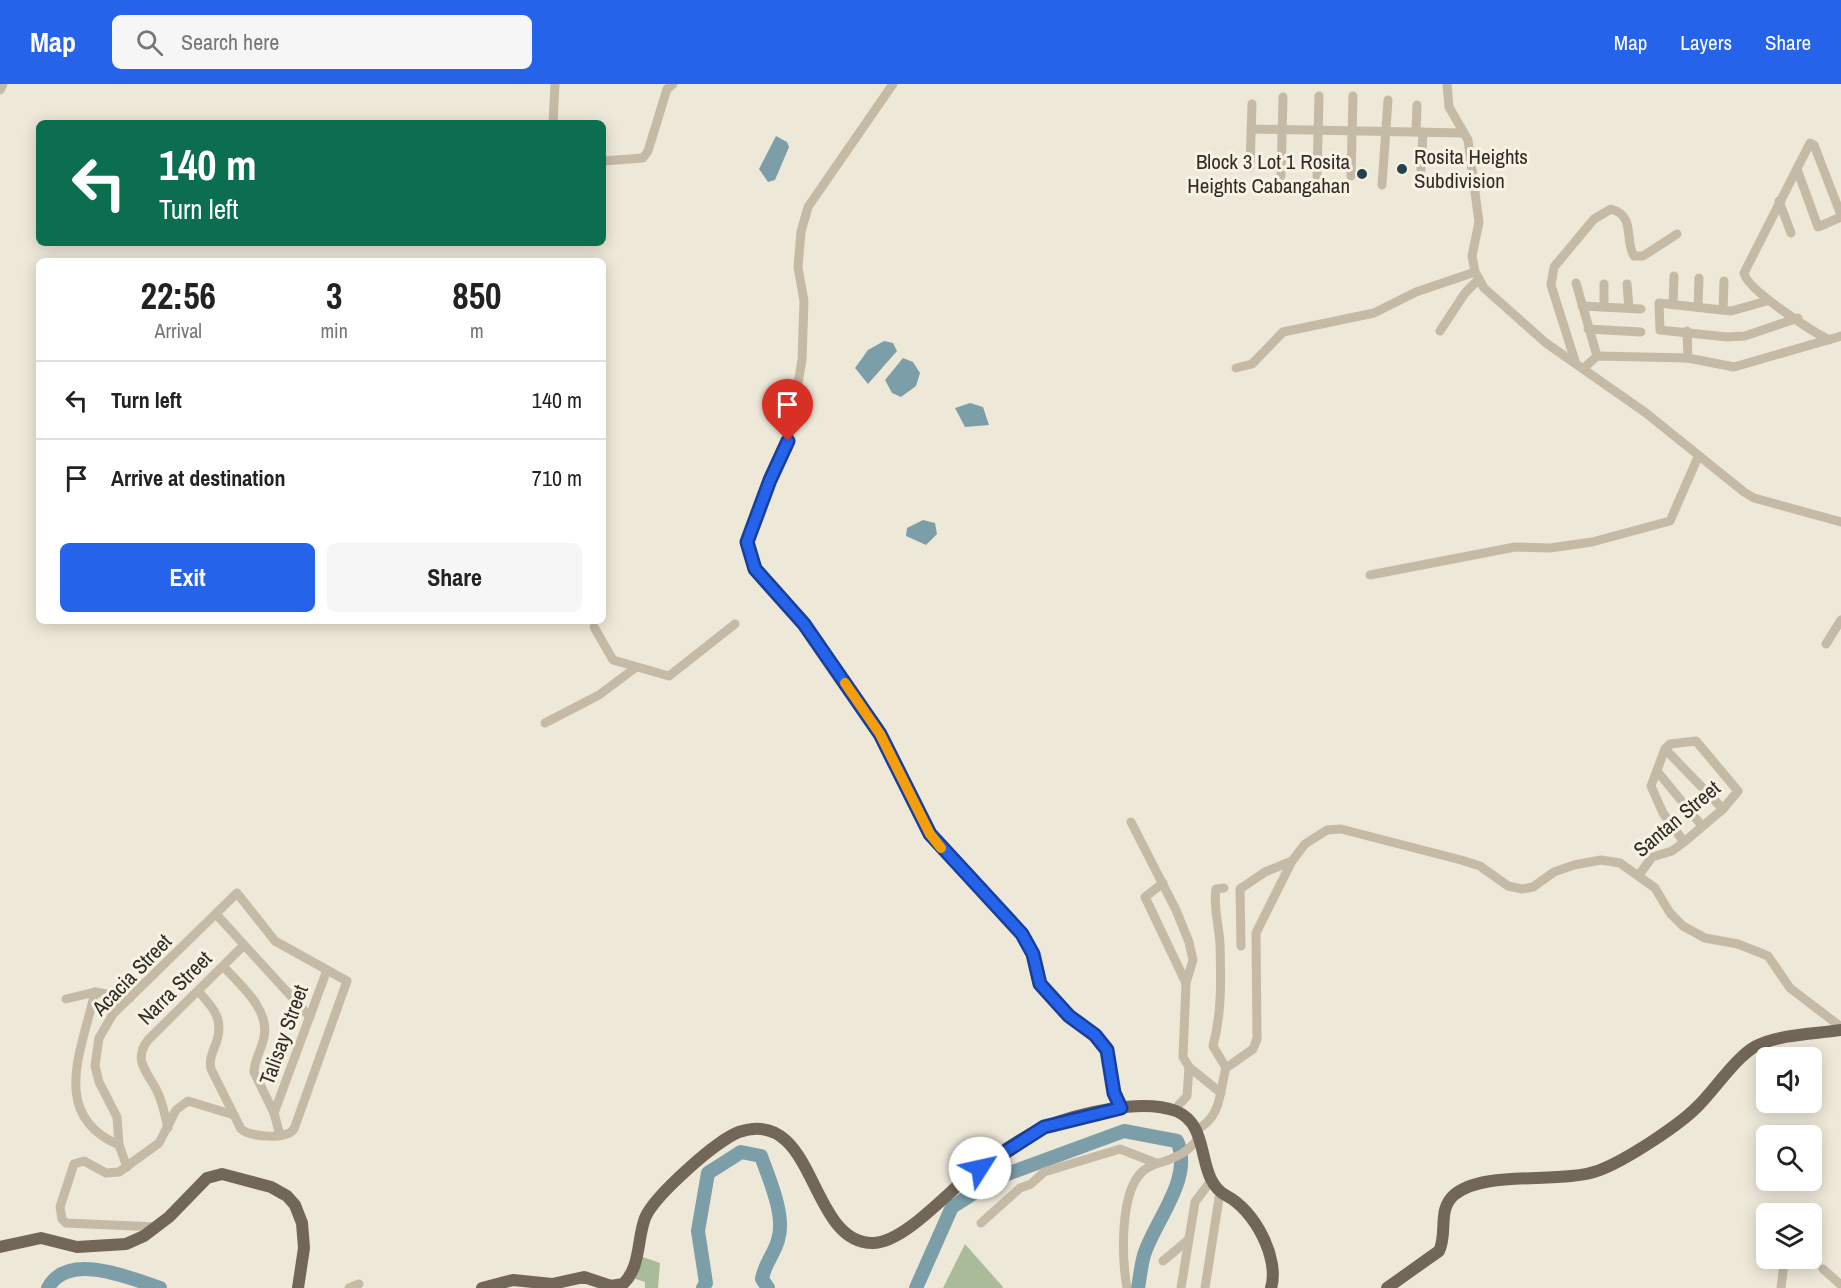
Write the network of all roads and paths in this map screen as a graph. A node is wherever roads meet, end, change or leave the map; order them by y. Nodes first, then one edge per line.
1 (3, 84) edge
2 (555, 84) edge
3 (673, 84) edge
4 (893, 84) edge
5 (1447, 84) edge
6 (0, 90) edge
7 (1319, 96) dead end
8 (1353, 96) dead end
9 (1283, 97) dead end
10 (1388, 99) dead end
11 (1252, 104) dead end
12 (1417, 105) dead end
13 (553, 120) edge
14 (1251, 129) junction
15 (1282, 130) junction
16 (1318, 130) junction
17 (1352, 131) junction
18 (1387, 132) junction
19 (1419, 132) junction
20 (1464, 133) junction
21 (606, 161) edge
22 (1250, 167) dead end
23 (1420, 170) dead end
24 (1797, 170) junction
25 (1281, 176) dead end
26 (1317, 176) dead end
27 (1351, 176) dead end
28 (1382, 185) dead end
29 (1779, 201) junction
30 (1841, 216) edge
31 (1791, 233) dead end
32 (1677, 234) dead end
33 (1477, 275) junction
34 (1674, 276) dead end
35 (1699, 278) dead end
36 (1724, 281) dead end
37 (1576, 283) dead end
38 (1604, 284) dead end
39 (1627, 284) dead end
40 (1767, 301) junction
41 (1673, 305) junction
42 (1582, 306) junction
43 (1604, 307) junction
44 (1698, 307) junction
45 (1629, 308) junction
46 (1641, 309) dead end
47 (1723, 310) junction
48 (1798, 318) junction
49 (1588, 329) junction
50 (1440, 331) dead end
51 (1687, 331) junction
52 (1641, 332) dead end
53 (1841, 336) edge
54 (1829, 340) junction
55 (1597, 356) junction
56 (1688, 358) junction
57 (1580, 367) junction
58 (1236, 368) dead end
59 (1698, 457) junction
60 (1841, 522) edge
61 (1370, 576) dead end
62 (1841, 620) edge
63 (735, 624) dead end
64 (594, 627) dead end
65 (1826, 644) dead end
66 (635, 668) junction
67 (545, 723) dead end
68 (1665, 749) junction
69 (1657, 771) junction
70 (1723, 809) junction
71 (1131, 822) dead end
72 (1702, 826) junction
73 (1684, 842) junction
74 (1292, 861) junction
75 (1639, 875) junction
76 (1163, 883) junction
77 (1224, 888) dead end
78 (216, 914) junction
79 (244, 945) junction
80 (1241, 946) dead end
81 (223, 966) junction
82 (327, 970) junction
83 (1186, 983) junction
84 (198, 991) junction
85 (95, 993) junction
86 (129, 998) junction
87 (66, 999) dead end
88 (310, 1017) junction
89 (1841, 1028) edge
90 (1189, 1067) junction
91 (1226, 1068) junction
92 (1221, 1093) junction
93 (1121, 1108) junction
94 (1174, 1110) junction
95 (274, 1113) junction
96 (234, 1115) junction
97 (168, 1128) junction
98 (1197, 1134) junction
99 (280, 1135) junction
100 (119, 1145) junction
101 (1156, 1163) junction
102 (127, 1167) junction
103 (1210, 1182) junction
104 (1220, 1192) junction
105 (981, 1223) dead end
106 (157, 1227) junction
107 (1188, 1240) junction
108 (0, 1247) edge
109 (1163, 1261) dead end
110 (1783, 1269) edge
111 (1823, 1269) dead end
112 (1841, 1285) edge
113 (298, 1288) edge
114 (482, 1288) edge
115 (1127, 1288) edge
116 (1180, 1288) edge
117 (1204, 1288) edge
118 (1271, 1288) edge
119 (1387, 1288) edge
120 (1781, 1288) edge

1 - 6 street
2 - 13 street
3 - 21 street
4 - 93 street
5 - 20 street
7 - 16 street
8 - 17 street
9 - 15 street
10 - 18 street
11 - 14 street
12 - 19 street
14 - 15 street
14 - 22 street
15 - 16 street
15 - 25 street
16 - 17 street
16 - 26 street
17 - 18 street
17 - 27 street
18 - 19 street
18 - 28 street
19 - 20 street
19 - 23 street
20 - 33 street
24 - 29 street
24 - 30 street
24 - 30 street
29 - 31 street
29 - 40 street
32 - 57 street
33 - 50 street
33 - 57 street
33 - 58 street
34 - 41 street
35 - 44 street
36 - 47 street
37 - 42 street
38 - 43 street
39 - 45 street
40 - 47 street
40 - 48 street
41 - 44 street
41 - 51 street
42 - 43 street
42 - 49 street
43 - 45 street
44 - 47 street
45 - 46 street
48 - 51 street
48 - 54 street
49 - 52 street
49 - 55 street
51 - 56 street
53 - 54 street
54 - 56 street
55 - 56 street
55 - 57 street
57 - 59 street
59 - 60 street
59 - 61 street
62 - 65 street
63 - 66 street
64 - 66 street
66 - 67 street
68 - 69 street
68 - 70 street
68 - 70 street, Santan Street
69 - 72 street
69 - 73 street
70 - 72 street, Santan Street
71 - 76 street
72 - 73 street, Santan Street
73 - 75 street, Santan Street
74 - 75 street
74 - 80 street
74 - 91 street
75 - 89 street
76 - 83 street
76 - 83 street
77 - 91 street
78 - 79 street
78 - 82 street, Acacia Street
78 - 86 street, Acacia Street
79 - 81 street, Narra Street
79 - 88 street
81 - 84 street, Narra Street
81 - 95 street
82 - 88 street, Talisay Street
82 - 99 street
83 - 90 street
84 - 96 street
84 - 97 street, Narra Street
85 - 86 street
85 - 87 street
85 - 100 street
86 - 100 street, Acacia Street
88 - 95 street, Talisay Street
89 - 119 main road
90 - 92 street
90 - 94 street
91 - 92 street
92 - 98 street
93 - 94 main road
93 - 114 main road
94 - 98 main road
95 - 99 street
96 - 97 street
96 - 99 street
97 - 102 street
98 - 101 street
98 - 103 main road
100 - 102 street, Acacia Street
101 - 105 street
101 - 115 street
102 - 106 street
103 - 104 main road
103 - 107 street
104 - 117 street
104 - 118 main road
106 - 108 main road
106 - 113 main road
107 - 109 street
107 - 116 street
110 - 120 street
111 - 112 street

